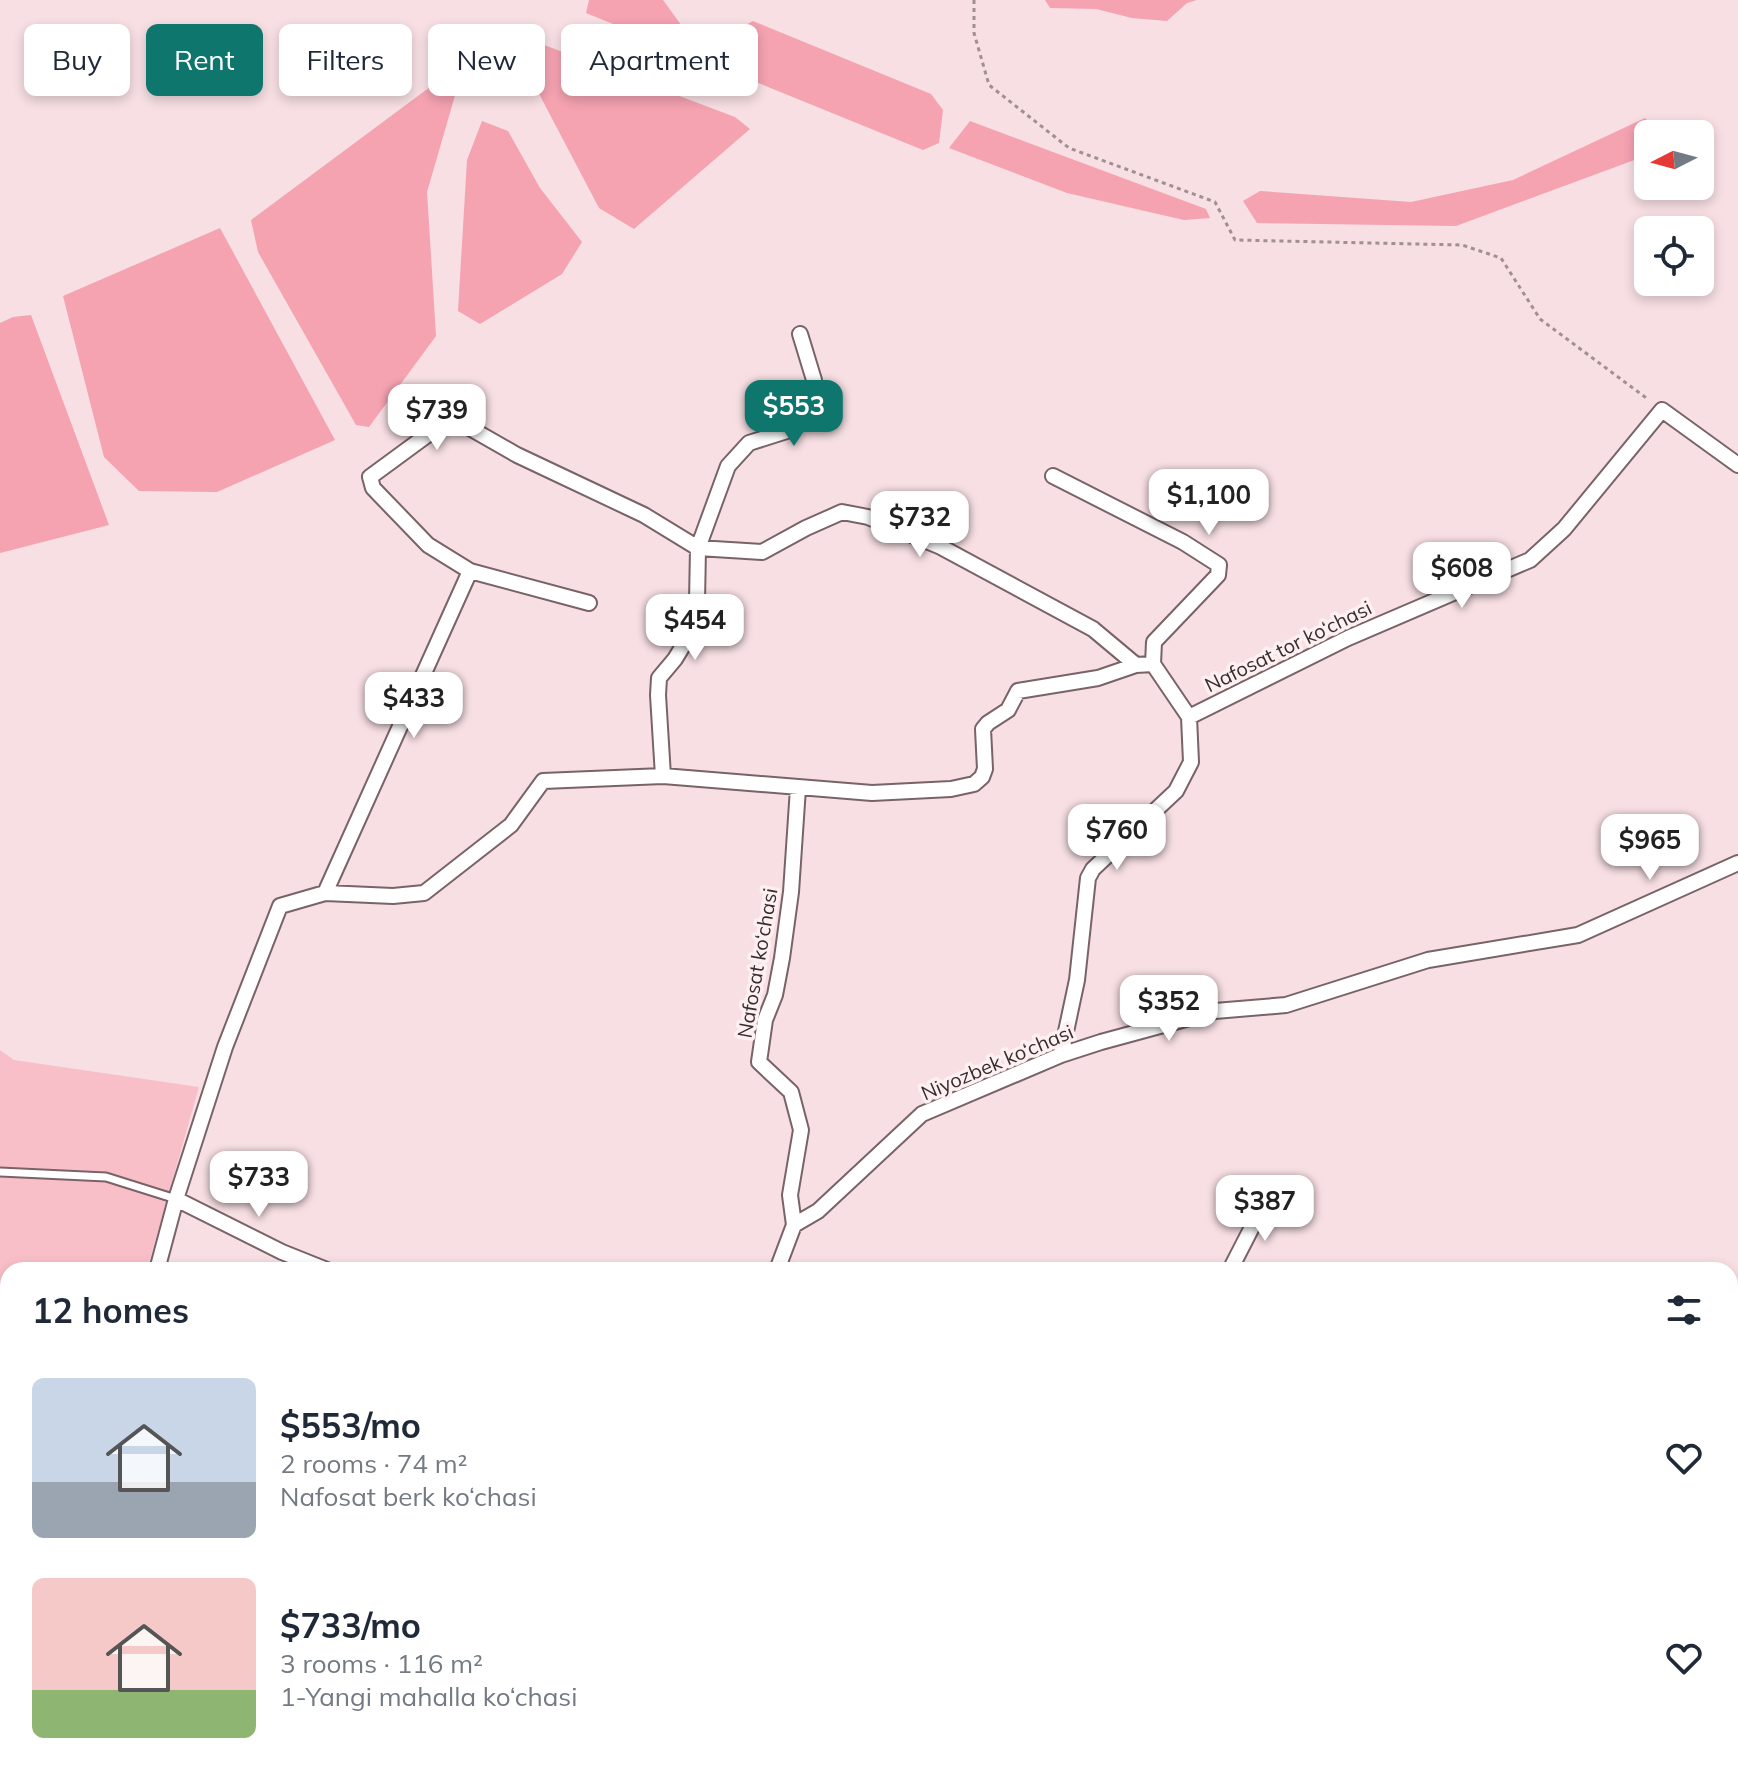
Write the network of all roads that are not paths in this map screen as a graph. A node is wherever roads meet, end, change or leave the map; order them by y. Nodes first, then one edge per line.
1 (800, 334) dead end
2 (1738, 465) edge
3 (1053, 476) dead end
4 (698, 548) junction
5 (470, 571) junction
6 (589, 603) dead end
7 (1153, 664) junction
8 (1136, 665) junction
9 (1189, 717) junction
10 (663, 776) junction
11 (798, 788) junction
12 (1738, 863) edge
13 (325, 893) junction
14 (1061, 1055) junction
15 (0, 1172) edge
16 (1267, 1198) dead end
17 (176, 1199) junction
18 (794, 1225) junction
19 (159, 1262) edge
20 (307, 1262) edge
21 (780, 1262) edge
22 (1234, 1262) edge

1 - 4 street
2 - 9 street, Nafosat tor ko‘chasi
3 - 7 street
4 - 5 street
4 - 8 street
4 - 10 street
5 - 6 street
5 - 13 street
7 - 8 street
7 - 9 street
8 - 11 street
9 - 14 street, Nafosat tor ko‘chasi
10 - 11 street
10 - 13 street
11 - 18 street, Nafosat ko‘chasi
12 - 14 street, Niyozbek ko‘chasi
13 - 17 street
14 - 18 street, Niyozbek ko‘chasi
15 - 17 lane
16 - 22 street
17 - 19 street
17 - 20 street
18 - 21 street

